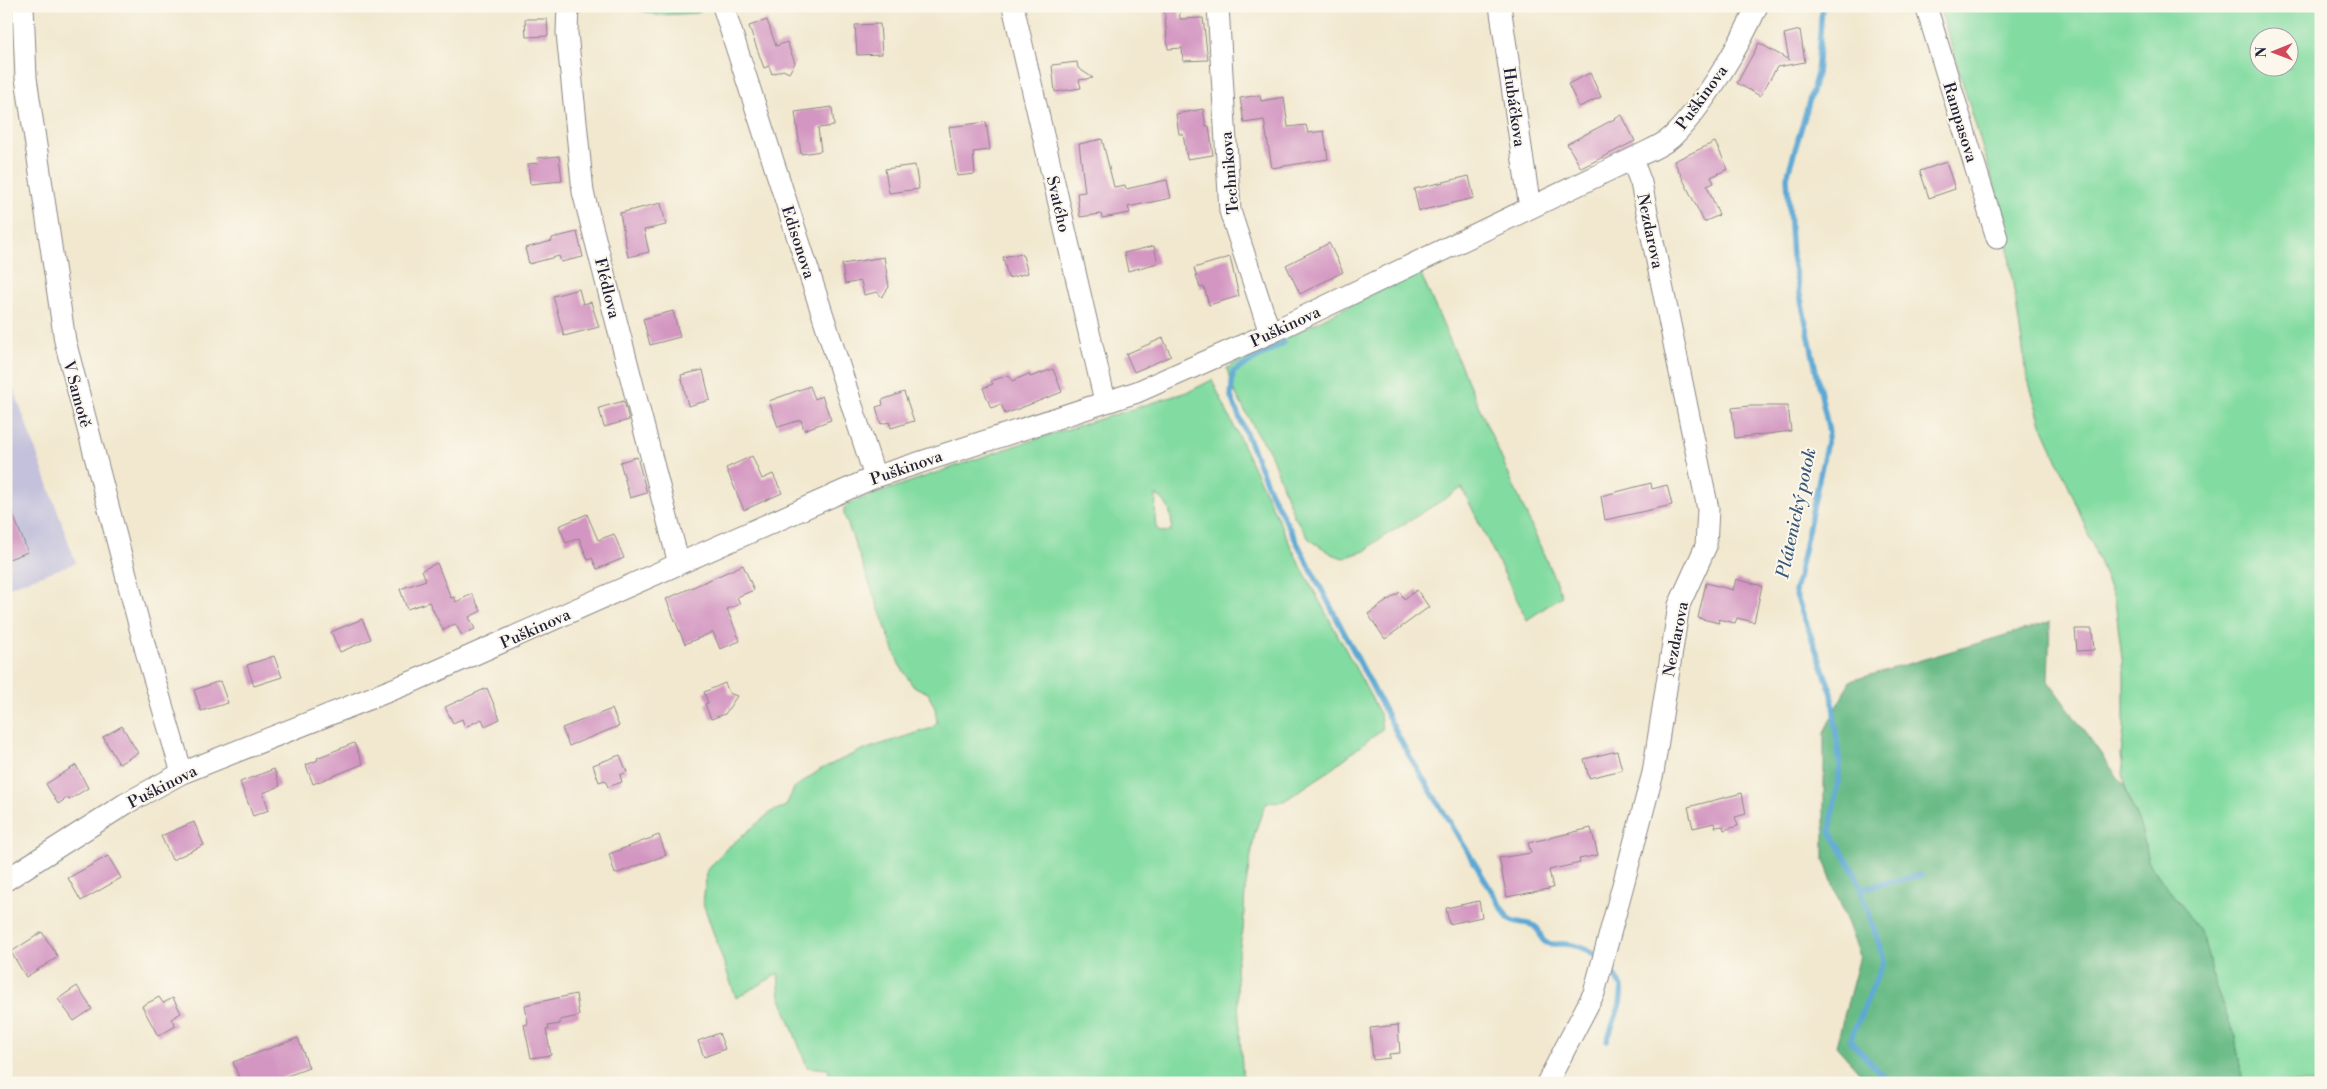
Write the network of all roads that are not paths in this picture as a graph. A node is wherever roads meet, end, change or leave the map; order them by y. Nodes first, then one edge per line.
1 (23, 6) edge
2 (568, 6) edge
3 (723, 6) edge
4 (1013, 6) edge
5 (1218, 6) edge
6 (1500, 6) edge
7 (1757, 6) edge
8 (1926, 6) edge
9 (1632, 159) junction
10 (1530, 208) junction
11 (1997, 238) dead end
12 (1270, 334) junction
13 (1105, 401) junction
14 (875, 477) junction
15 (679, 564) junction
16 (182, 773) junction
17 (6, 880) edge
18 (1547, 1083) edge

1 - 16 street, V Samotě
2 - 15 street, Flédlova
3 - 14 street, Edisonova
4 - 13 street, Svatého
5 - 12 street, Technikova
6 - 10 street, Hubáčkova
7 - 9 street, Puškinova
8 - 11 street, Rampasova
9 - 10 street, Puškinova
9 - 18 street, Nezdarova
10 - 12 street, Puškinova
12 - 13 street, Puškinova
13 - 14 street, Puškinova
14 - 15 street, Puškinova
15 - 16 street, Puškinova
16 - 17 street, Puškinova

